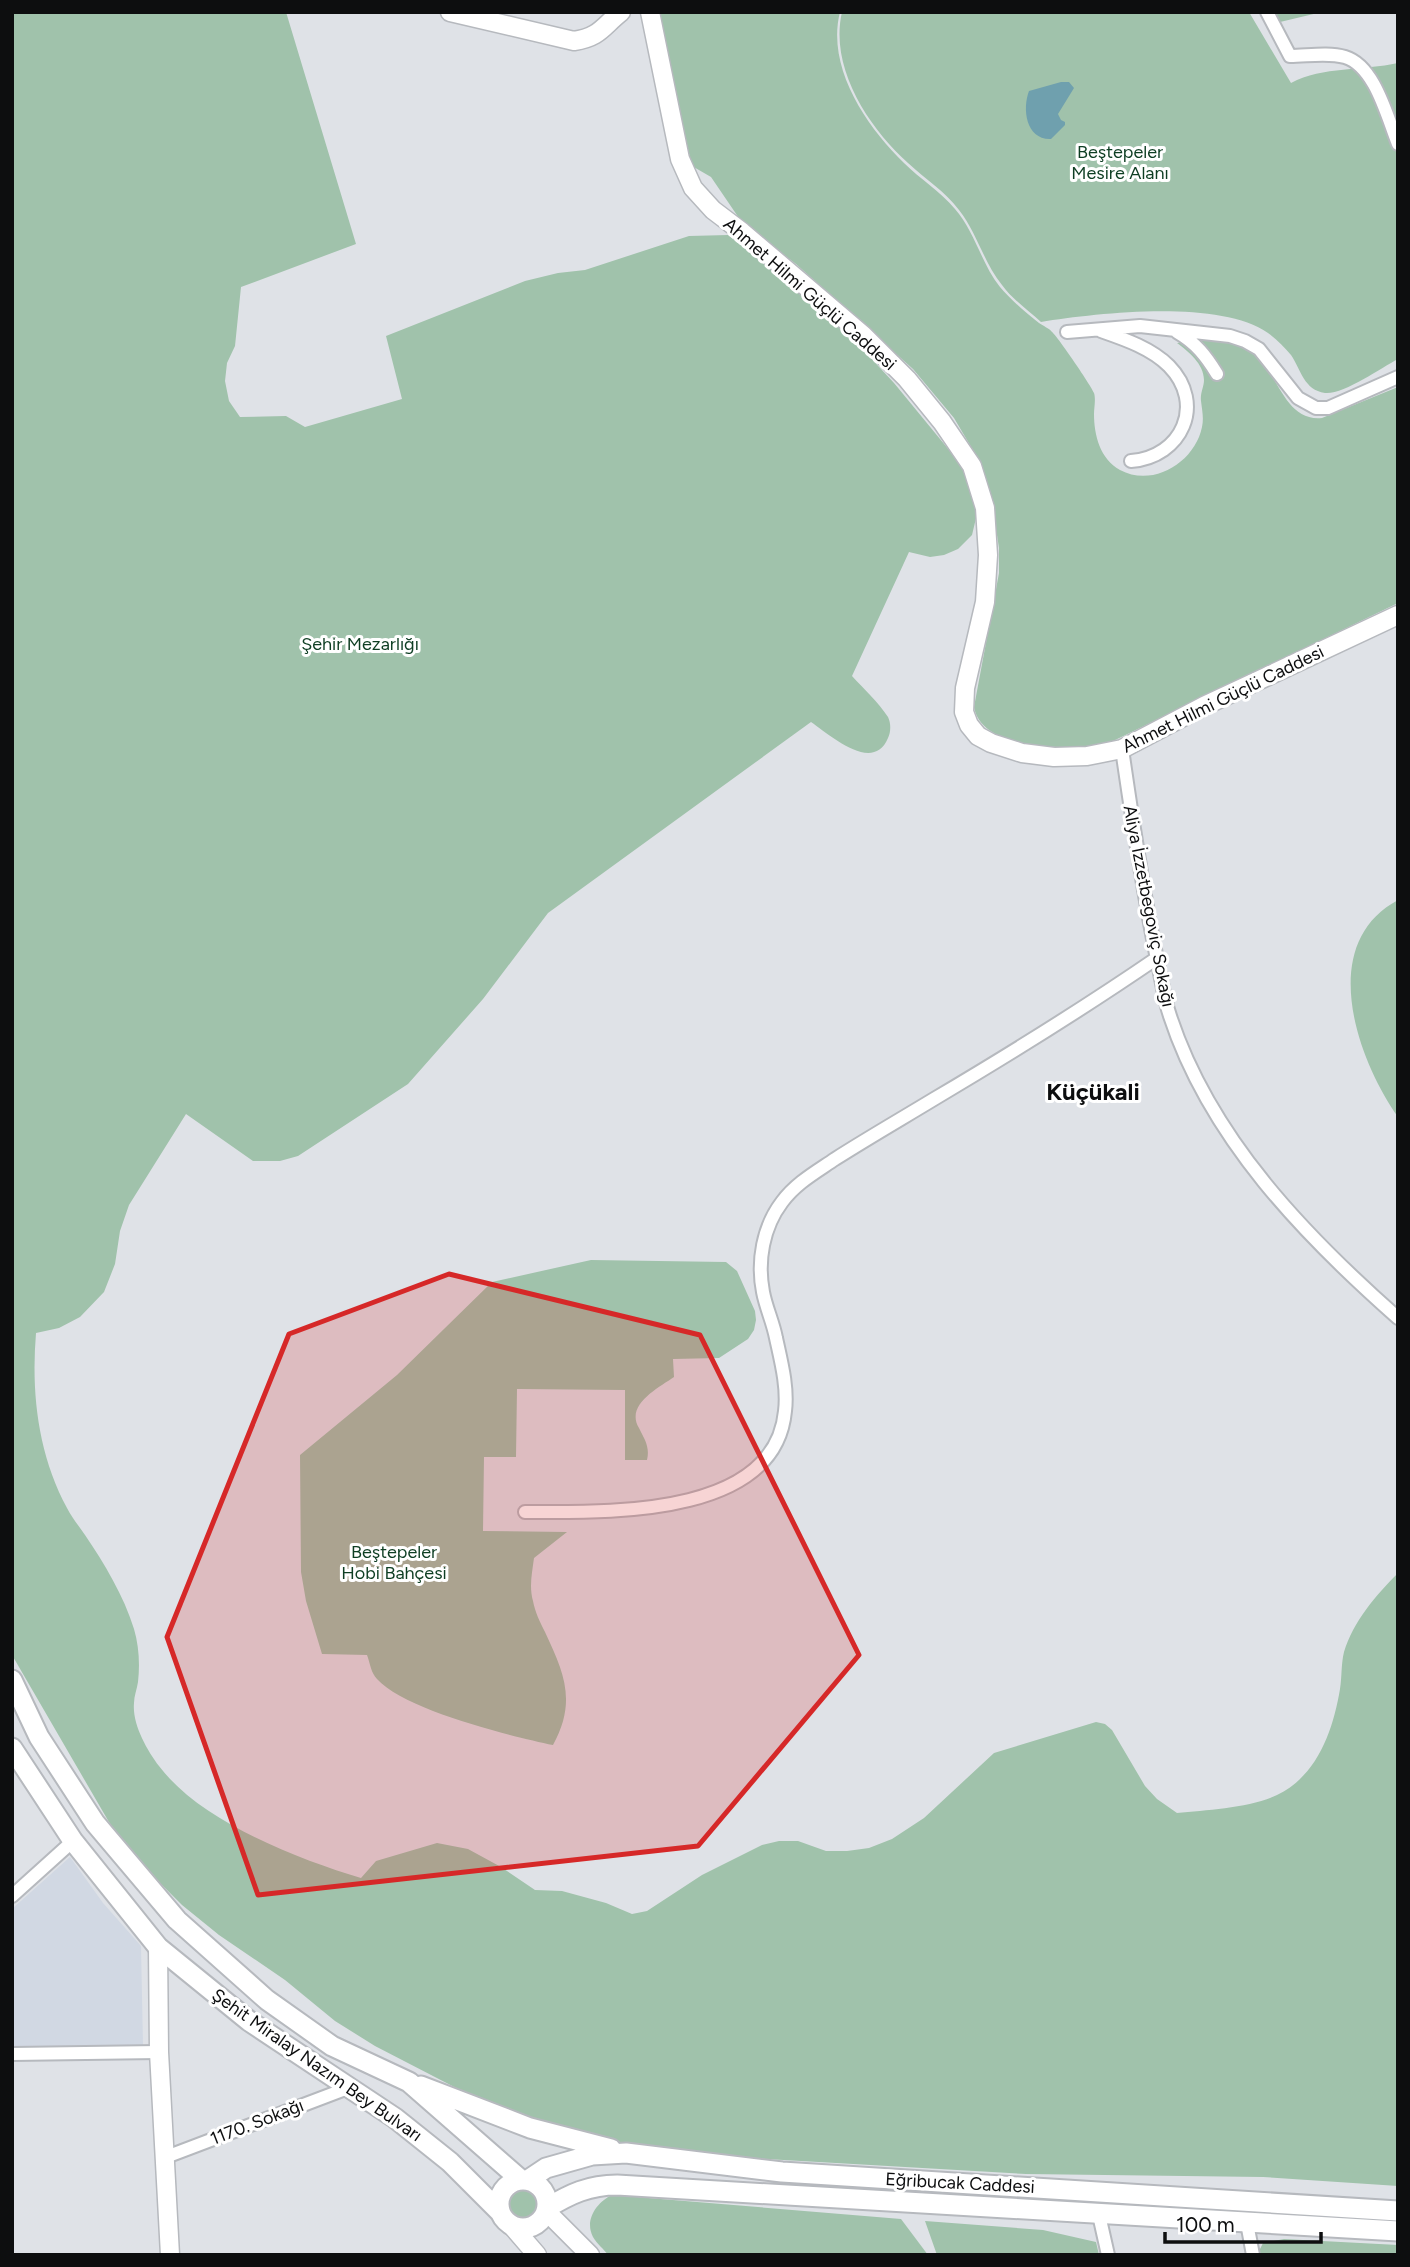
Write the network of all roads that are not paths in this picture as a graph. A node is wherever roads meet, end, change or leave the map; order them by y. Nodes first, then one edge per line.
1 (450, 12) edge
2 (621, 12) edge
3 (650, 12) edge
4 (1267, 12) edge
5 (1398, 144) edge
6 (1097, 329) junction
7 (1172, 329) junction
8 (1067, 332) dead end
9 (1217, 374) dead end
10 (1398, 377) edge
11 (1131, 461) dead end
12 (1398, 615) edge
13 (1122, 749) junction
14 (1157, 958) junction
15 (1398, 1318) edge
16 (525, 1511) dead end
17 (12, 1680) edge
18 (13, 1751) edge
19 (73, 1842) junction
20 (12, 1896) edge
21 (158, 1947) junction
22 (159, 2052) junction
23 (12, 2054) edge
24 (409, 2082) junction
25 (348, 2088) junction
26 (626, 2153) junction
27 (166, 2157) junction
28 (525, 2180) junction
29 (547, 2209) junction
30 (1398, 2211) edge
31 (1099, 2215) junction
32 (505, 2219) junction
33 (1247, 2223) junction
34 (1398, 2231) edge
35 (170, 2255) edge
36 (537, 2255) edge
37 (590, 2255) edge
38 (1108, 2255) edge
39 (1253, 2255) edge

1 - 2 street
3 - 13 street, Ahmet Hilmi Güçlü Caddesi
4 - 5 street
6 - 7 street
6 - 8 street
6 - 11 street
7 - 9 street
7 - 10 street
12 - 13 street, Ahmet Hilmi Güçlü Caddesi
13 - 14 street, Aliya İzzetbegoviç Sokağı
14 - 15 street, Aliya İzzetbegoviç Sokağı
14 - 16 street
17 - 24 main road, Şehit Miralay Nazım Bey Bulvarı
18 - 19 main road, Şehit Miralay Nazım Bey Bulvarı
19 - 20 street
19 - 21 main road, Şehit Miralay Nazım Bey Bulvarı
21 - 22 street
21 - 25 main road, Şehit Miralay Nazım Bey Bulvarı
22 - 23 street
22 - 27 street
24 - 26 main road
24 - 28 main road, Şehit Miralay Nazım Bey Bulvarı
25 - 27 street, 1170. Sokağı
25 - 32 main road, Şehit Miralay Nazım Bey Bulvarı
26 - 28 main road, Eğribucak Caddesi
26 - 30 main road, Eğribucak Caddesi
27 - 35 street
28 - 29 main road
28 - 32 main road
29 - 31 main road, Eğribucak Caddesi
29 - 32 main road
29 - 37 street
31 - 33 main road, Eğribucak Caddesi
31 - 38 street
32 - 36 street
33 - 34 main road, Eğribucak Caddesi
33 - 39 street

